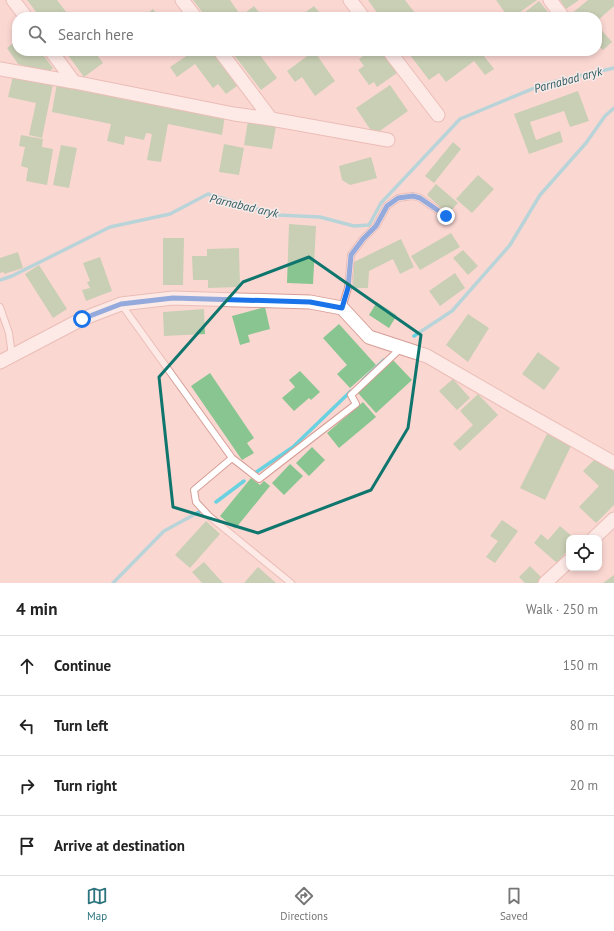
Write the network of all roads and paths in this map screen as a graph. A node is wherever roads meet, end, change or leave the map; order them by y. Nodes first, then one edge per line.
1 (13, 0) edge
2 (182, 0) edge
3 (350, 0) edge
4 (550, 0) edge
5 (22, 12) edge
6 (191, 12) edge
7 (359, 12) edge
8 (559, 12) edge
9 (55, 56) edge
10 (224, 56) edge
11 (393, 56) edge
12 (0, 69) edge
13 (74, 82) junction
14 (438, 116) dead end
15 (271, 119) junction
16 (388, 140) dead end
17 (446, 216) dead end
18 (121, 304) junction
19 (0, 307) edge
20 (342, 308) junction
21 (401, 348) junction
22 (12, 356) junction
23 (0, 362) edge
24 (232, 458) junction
25 (614, 463) edge
26 (614, 519) edge
27 (597, 535) edge
28 (566, 564) edge
29 (291, 583) edge
30 (545, 583) edge

1 - 5 street
2 - 6 street
3 - 7 street
4 - 8 street
9 - 13 street
10 - 15 street
11 - 14 street
12 - 13 street
13 - 15 street
15 - 16 street
17 - 20 lane
18 - 20 street
18 - 22 street
18 - 24 lane
19 - 22 lane
20 - 21 street
21 - 24 lane
21 - 25 street
22 - 23 street
24 - 29 lane
26 - 27 street
28 - 30 street

